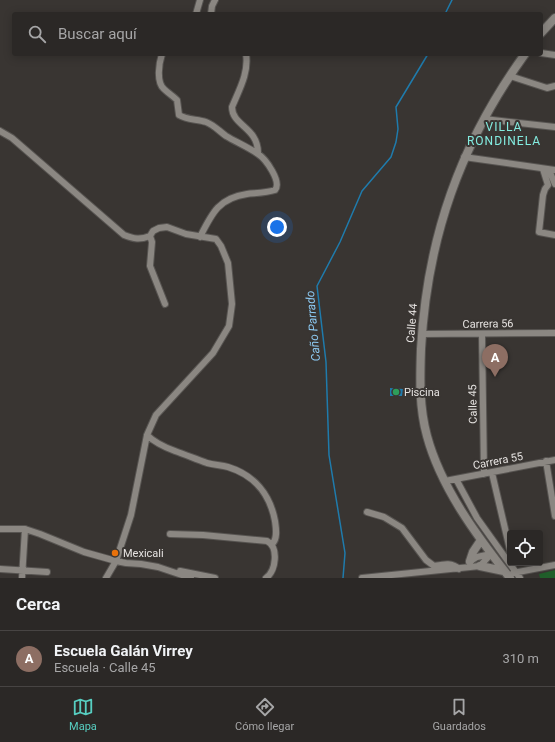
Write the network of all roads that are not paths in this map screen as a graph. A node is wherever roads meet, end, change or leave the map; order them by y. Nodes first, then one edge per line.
1 (200, 0) edge
2 (215, 0) edge
3 (197, 12) edge
4 (211, 12) edge
5 (555, 18) edge
6 (543, 31) edge
7 (543, 53) edge
8 (555, 55) edge
9 (162, 56) edge
10 (246, 56) edge
11 (524, 56) edge
12 (510, 76) junction
13 (555, 86) edge
14 (484, 119) junction
15 (555, 127) edge
16 (0, 131) edge
17 (258, 153) junction
18 (464, 157) junction
19 (549, 170) edge
20 (555, 184) edge
21 (555, 235) edge
22 (150, 236) junction
23 (200, 237) junction
24 (165, 304) dead end
25 (555, 333) edge
26 (422, 334) junction
27 (482, 334) junction
28 (147, 435) junction
29 (555, 460) edge
30 (546, 461) junction
31 (492, 472) junction
32 (484, 474) junction
33 (456, 479) junction
34 (445, 481) junction
35 (367, 512) dead end
36 (555, 516) edge
37 (0, 529) edge
38 (25, 529) junction
39 (170, 534) dead end
40 (507, 537) edge
41 (481, 540) junction
42 (272, 544) junction
43 (491, 554) junction
44 (116, 561) junction
45 (470, 561) junction
46 (555, 565) edge
47 (480, 566) junction
48 (0, 569) edge
49 (461, 569) junction
50 (22, 570) junction
51 (46, 572) dead end
52 (175, 572) junction
53 (512, 575) edge
54 (22, 578) edge
55 (106, 578) edge
56 (191, 578) edge
57 (215, 578) edge
58 (266, 578) edge
59 (362, 578) edge

1 - 3 street
2 - 4 street
5 - 6 main road
7 - 8 street
9 - 17 street
10 - 17 street
11 - 12 main road, Calle 44
12 - 13 street
12 - 14 main road, Calle 44
14 - 15 street
14 - 18 main road, Calle 44
16 - 22 street
17 - 23 street
18 - 19 street
18 - 26 main road, Calle 44
19 - 20 street
19 - 21 street
22 - 23 street
22 - 24 street
23 - 28 street
25 - 27 street, Carrera 56
26 - 27 street, Carrera 56
26 - 34 main road, Calle 44
27 - 32 street, Calle 45
28 - 42 street
28 - 44 street
29 - 30 street, Carrera 55
30 - 31 street, Carrera 55
30 - 36 street
31 - 32 street, Carrera 55
31 - 40 street
32 - 33 street, Carrera 55
33 - 34 street, Carrera 55
33 - 53 street
34 - 41 main road, Calle 44
35 - 49 street
37 - 38 street
38 - 44 street
38 - 50 street
39 - 42 street
41 - 43 main road, Calle 44
41 - 45 main road
42 - 58 street
43 - 45 street
43 - 47 street
43 - 53 main road, Calle 44
44 - 52 street
44 - 55 street
45 - 49 street
46 - 53 street
47 - 49 street
47 - 53 main road
48 - 50 street
49 - 59 street
50 - 51 street
50 - 54 street
52 - 56 street
52 - 57 street

